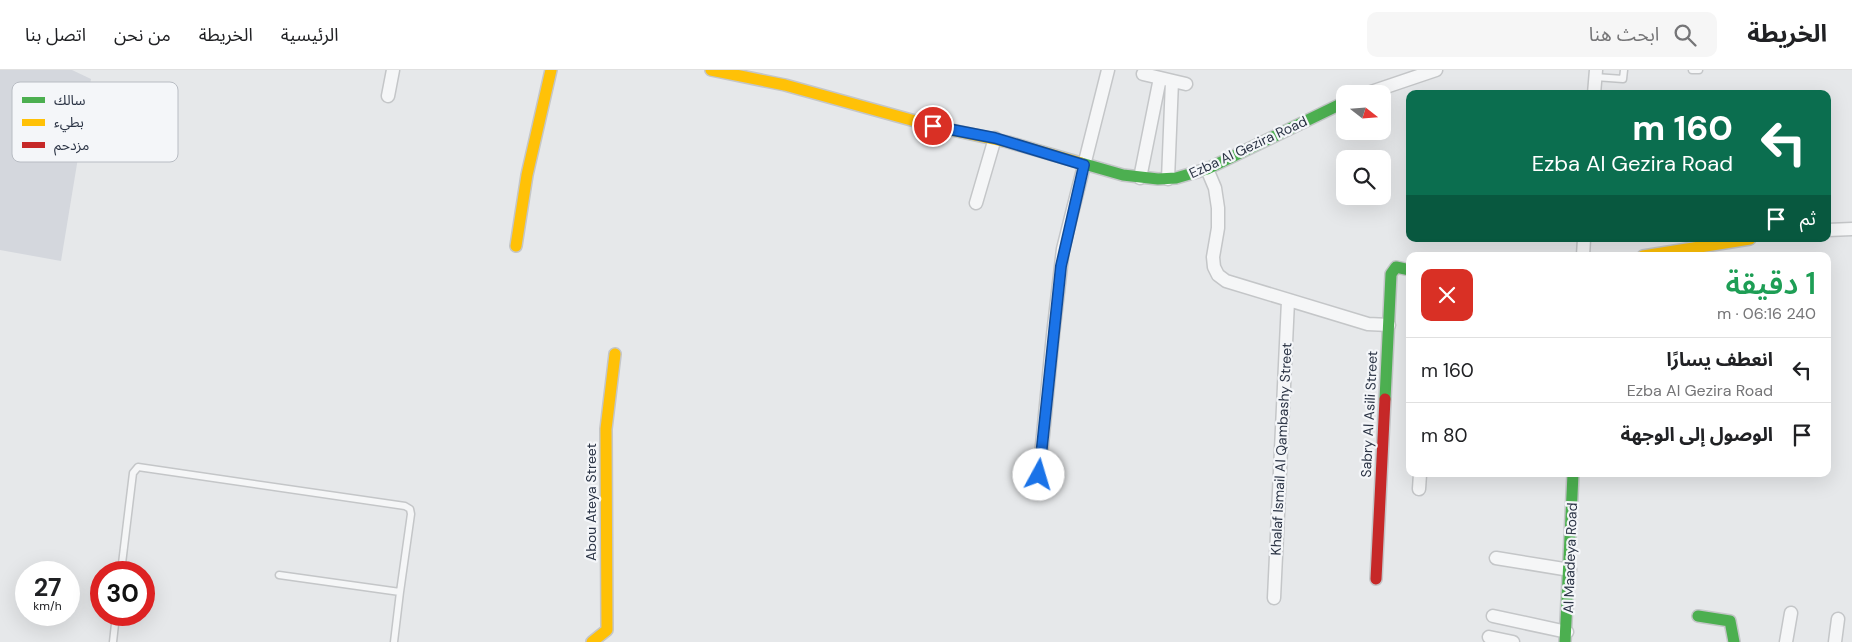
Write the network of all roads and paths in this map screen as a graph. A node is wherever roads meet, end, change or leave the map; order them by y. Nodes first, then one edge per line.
1 (393, 70) edge
2 (551, 70) edge
3 (711, 70) edge
4 (1108, 70) edge
5 (1436, 70) edge
6 (1624, 70) edge
7 (1692, 70) edge
8 (1699, 70) edge
9 (1143, 74) dead end
10 (1596, 74) edge
11 (1166, 79) junction
12 (1186, 84) dead end
13 (1391, 85) edge
14 (1594, 90) edge
15 (388, 96) dead end
16 (1336, 106) edge
17 (995, 138) junction
18 (1084, 165) junction
19 (1207, 169) junction
20 (1140, 178) junction
21 (1168, 179) junction
22 (976, 203) dead end
23 (1852, 229) edge
24 (1831, 230) edge
25 (1732, 242) edge
26 (516, 246) dead end
27 (1673, 252) edge
28 (1406, 269) edge
29 (1288, 300) junction
30 (1389, 325) junction
31 (615, 354) dead end
32 (1039, 475) dead end
33 (1420, 477) edge
34 (1574, 477) edge
35 (1420, 489) dead end
36 (1496, 558) dead end
37 (122, 561) edge
38 (1570, 570) junction
39 (279, 575) dead end
40 (1376, 578) dead end
41 (400, 592) junction
42 (1274, 598) dead end
43 (1791, 614) dead end
44 (1493, 616) dead end
45 (1698, 616) dead end
46 (1838, 619) dead end
47 (115, 626) edge
48 (1489, 636) dead end
49 (1566, 637) edge
50 (113, 642) edge
51 (394, 642) edge
52 (592, 642) edge
53 (1513, 642) edge
54 (1734, 642) edge
55 (1786, 642) edge
56 (1835, 642) edge

1 - 15 street
2 - 26 street
3 - 17 street, Ezba Al Gezira Road
4 - 18 street
5 - 13 street
6 - 10 lane
7 - 8 lane
9 - 11 street
10 - 14 street
11 - 12 street
11 - 20 street
11 - 21 street
16 - 19 street, Ezba Al Gezira Road
17 - 18 street, Ezba Al Gezira Road
17 - 22 street
18 - 20 street, Ezba Al Gezira Road
18 - 32 street
19 - 21 street, Ezba Al Gezira Road
19 - 29 street
20 - 21 street, Ezba Al Gezira Road
23 - 24 street
25 - 27 street
28 - 30 street, Sabry Al Asili Street
29 - 30 street
29 - 42 street, Khalaf Ismail Al Qambashy Street
30 - 40 street, Sabry Al Asili Street
31 - 52 street, Abou Ateya Street
33 - 35 street
34 - 38 street, Al Maadeya Road
36 - 38 street
37 - 41 lane
38 - 49 street, Al Maadeya Road
39 - 41 lane
41 - 51 lane
43 - 55 street
44 - 49 street
45 - 54 street
46 - 56 street
47 - 50 lane
48 - 53 street

